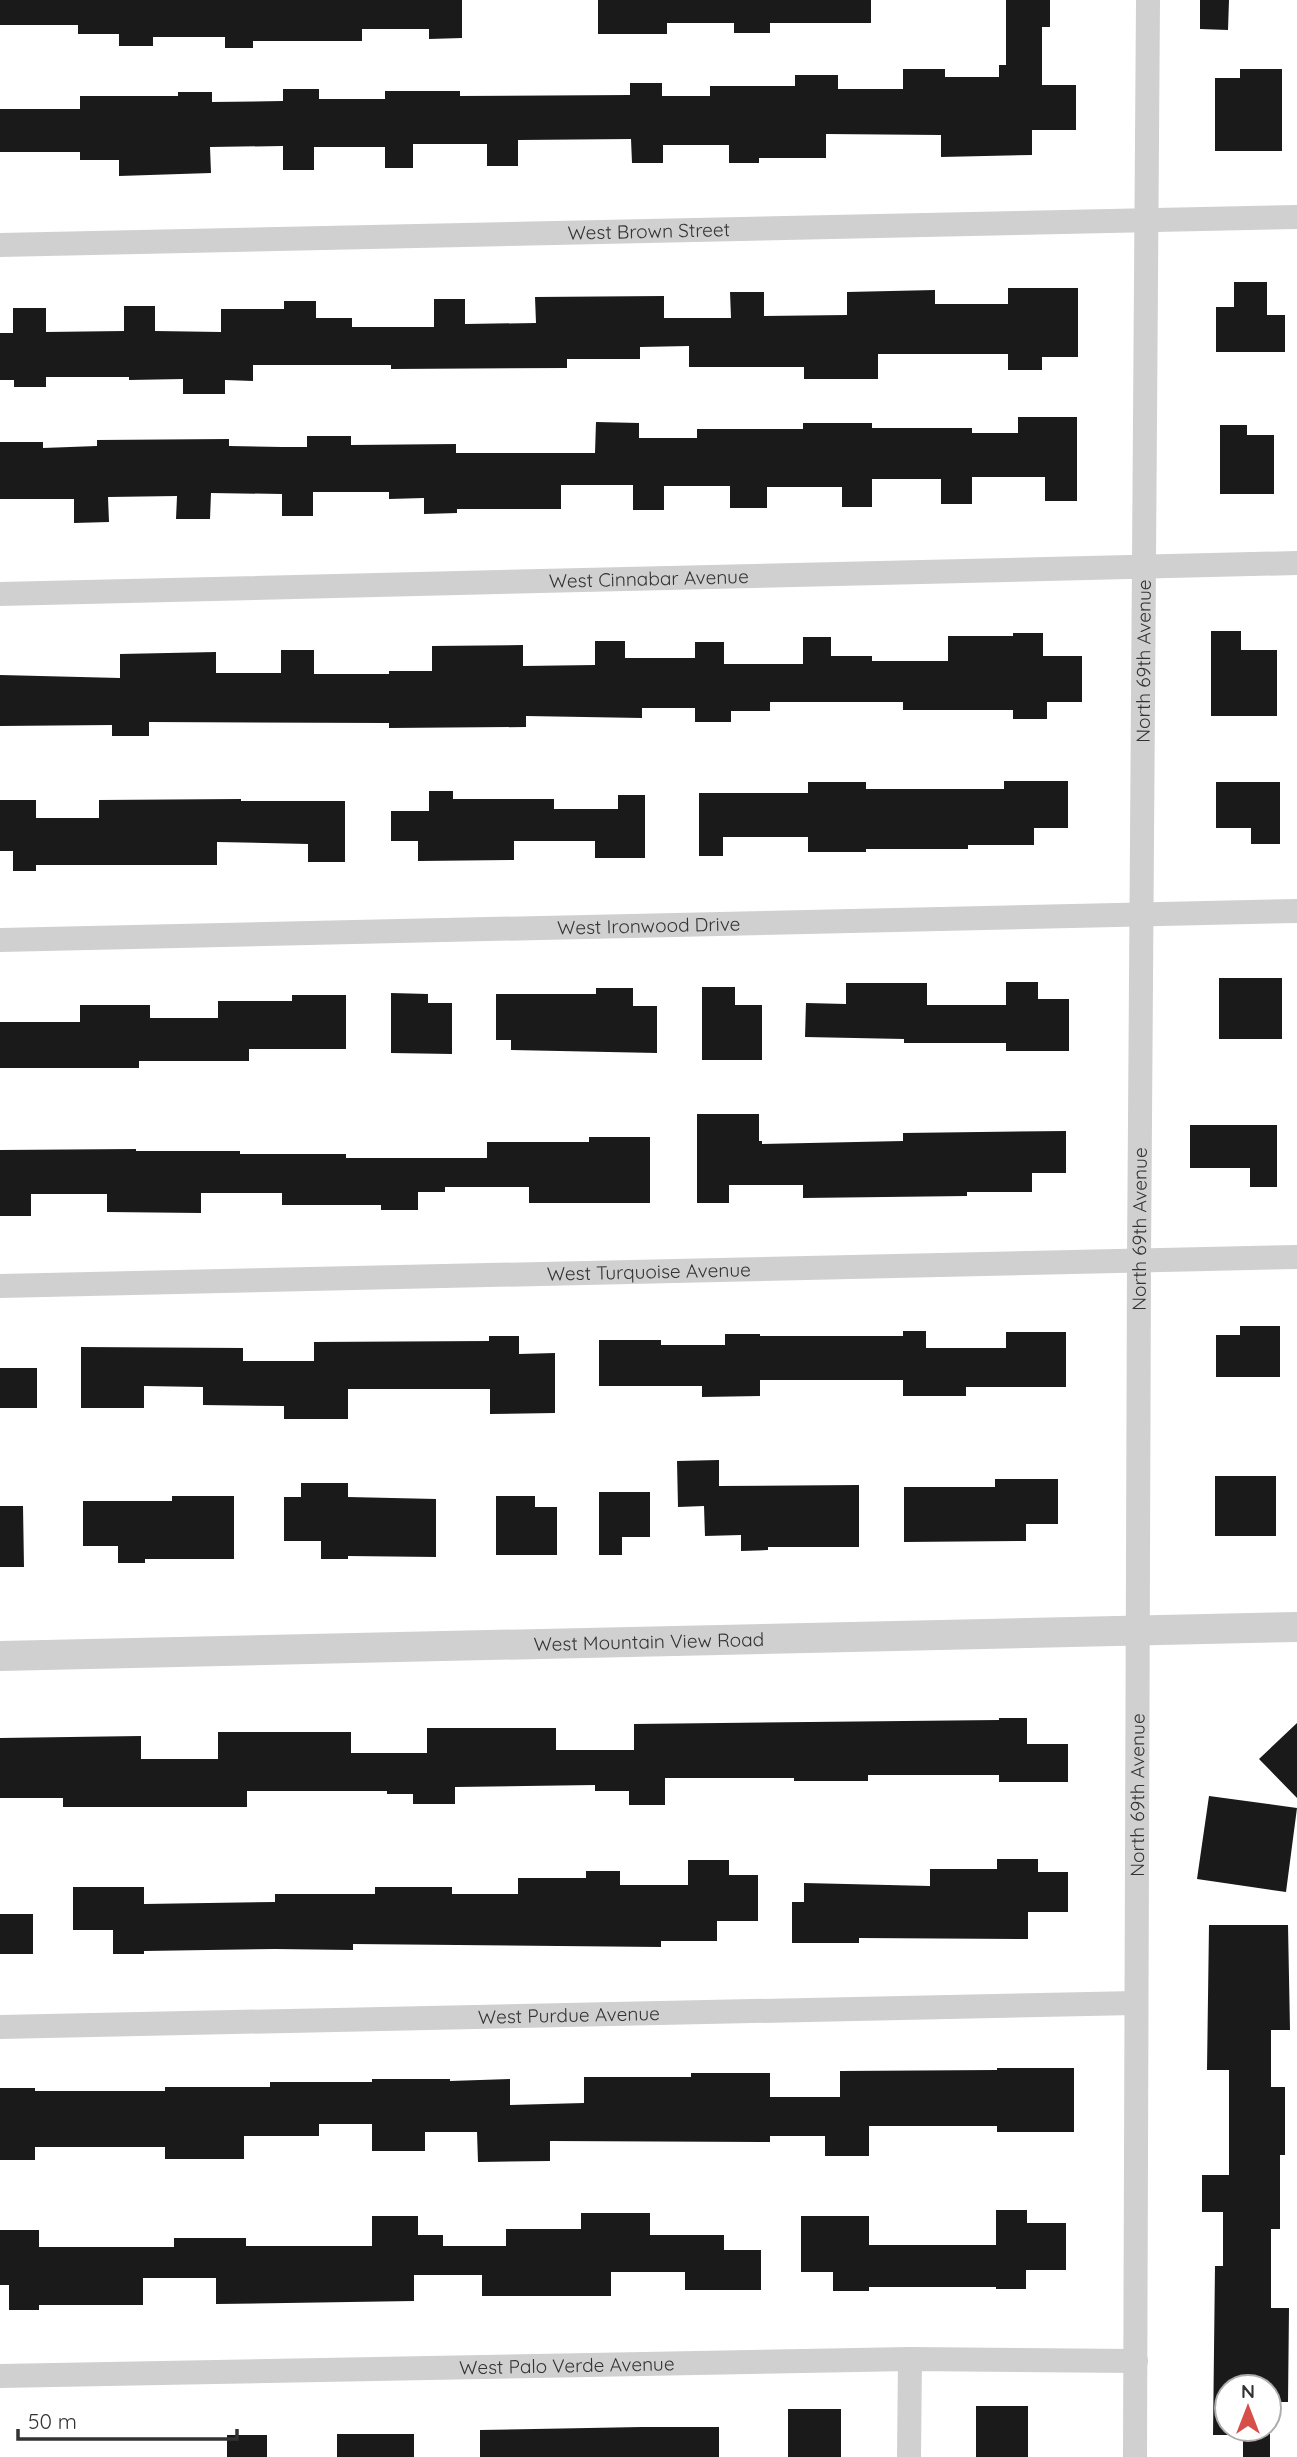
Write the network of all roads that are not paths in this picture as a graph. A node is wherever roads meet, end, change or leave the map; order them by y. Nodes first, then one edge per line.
1 (1148, 0) edge
2 (1297, 217) edge
3 (1147, 220) junction
4 (0, 245) edge
5 (1297, 563) edge
6 (1144, 567) junction
7 (0, 594) edge
8 (1297, 911) edge
9 (1143, 914) junction
10 (0, 940) edge
11 (1297, 1257) edge
12 (1139, 1260) junction
13 (0, 1286) edge
14 (1297, 1626) edge
15 (1139, 1630) junction
16 (0, 1656) edge
17 (1136, 2003) junction
18 (0, 2027) edge
19 (910, 2359) junction
20 (1136, 2361) junction
21 (0, 2375) edge
22 (909, 2457) edge
23 (1135, 2457) edge

1 - 3 street, North 69th Avenue
2 - 3 street, West Brown Street
3 - 4 street, West Brown Street
3 - 6 street, North 69th Avenue
5 - 6 street, West Cinnabar Avenue
6 - 7 street, West Cinnabar Avenue
6 - 9 street, North 69th Avenue
8 - 9 street, West Ironwood Drive
9 - 10 street, West Ironwood Drive
9 - 12 street, North 69th Avenue
11 - 12 street, West Turquoise Avenue
12 - 13 street, West Turquoise Avenue
12 - 15 street, North 69th Avenue
14 - 15 street, West Mountain View Road
15 - 16 street, West Mountain View Road
15 - 17 street, North 69th Avenue
17 - 18 street, West Purdue Avenue
17 - 20 street, North 69th Avenue
19 - 20 street, West Palo Verde Avenue
19 - 21 street, West Palo Verde Avenue
19 - 22 street
20 - 23 street, North 69th Avenue

